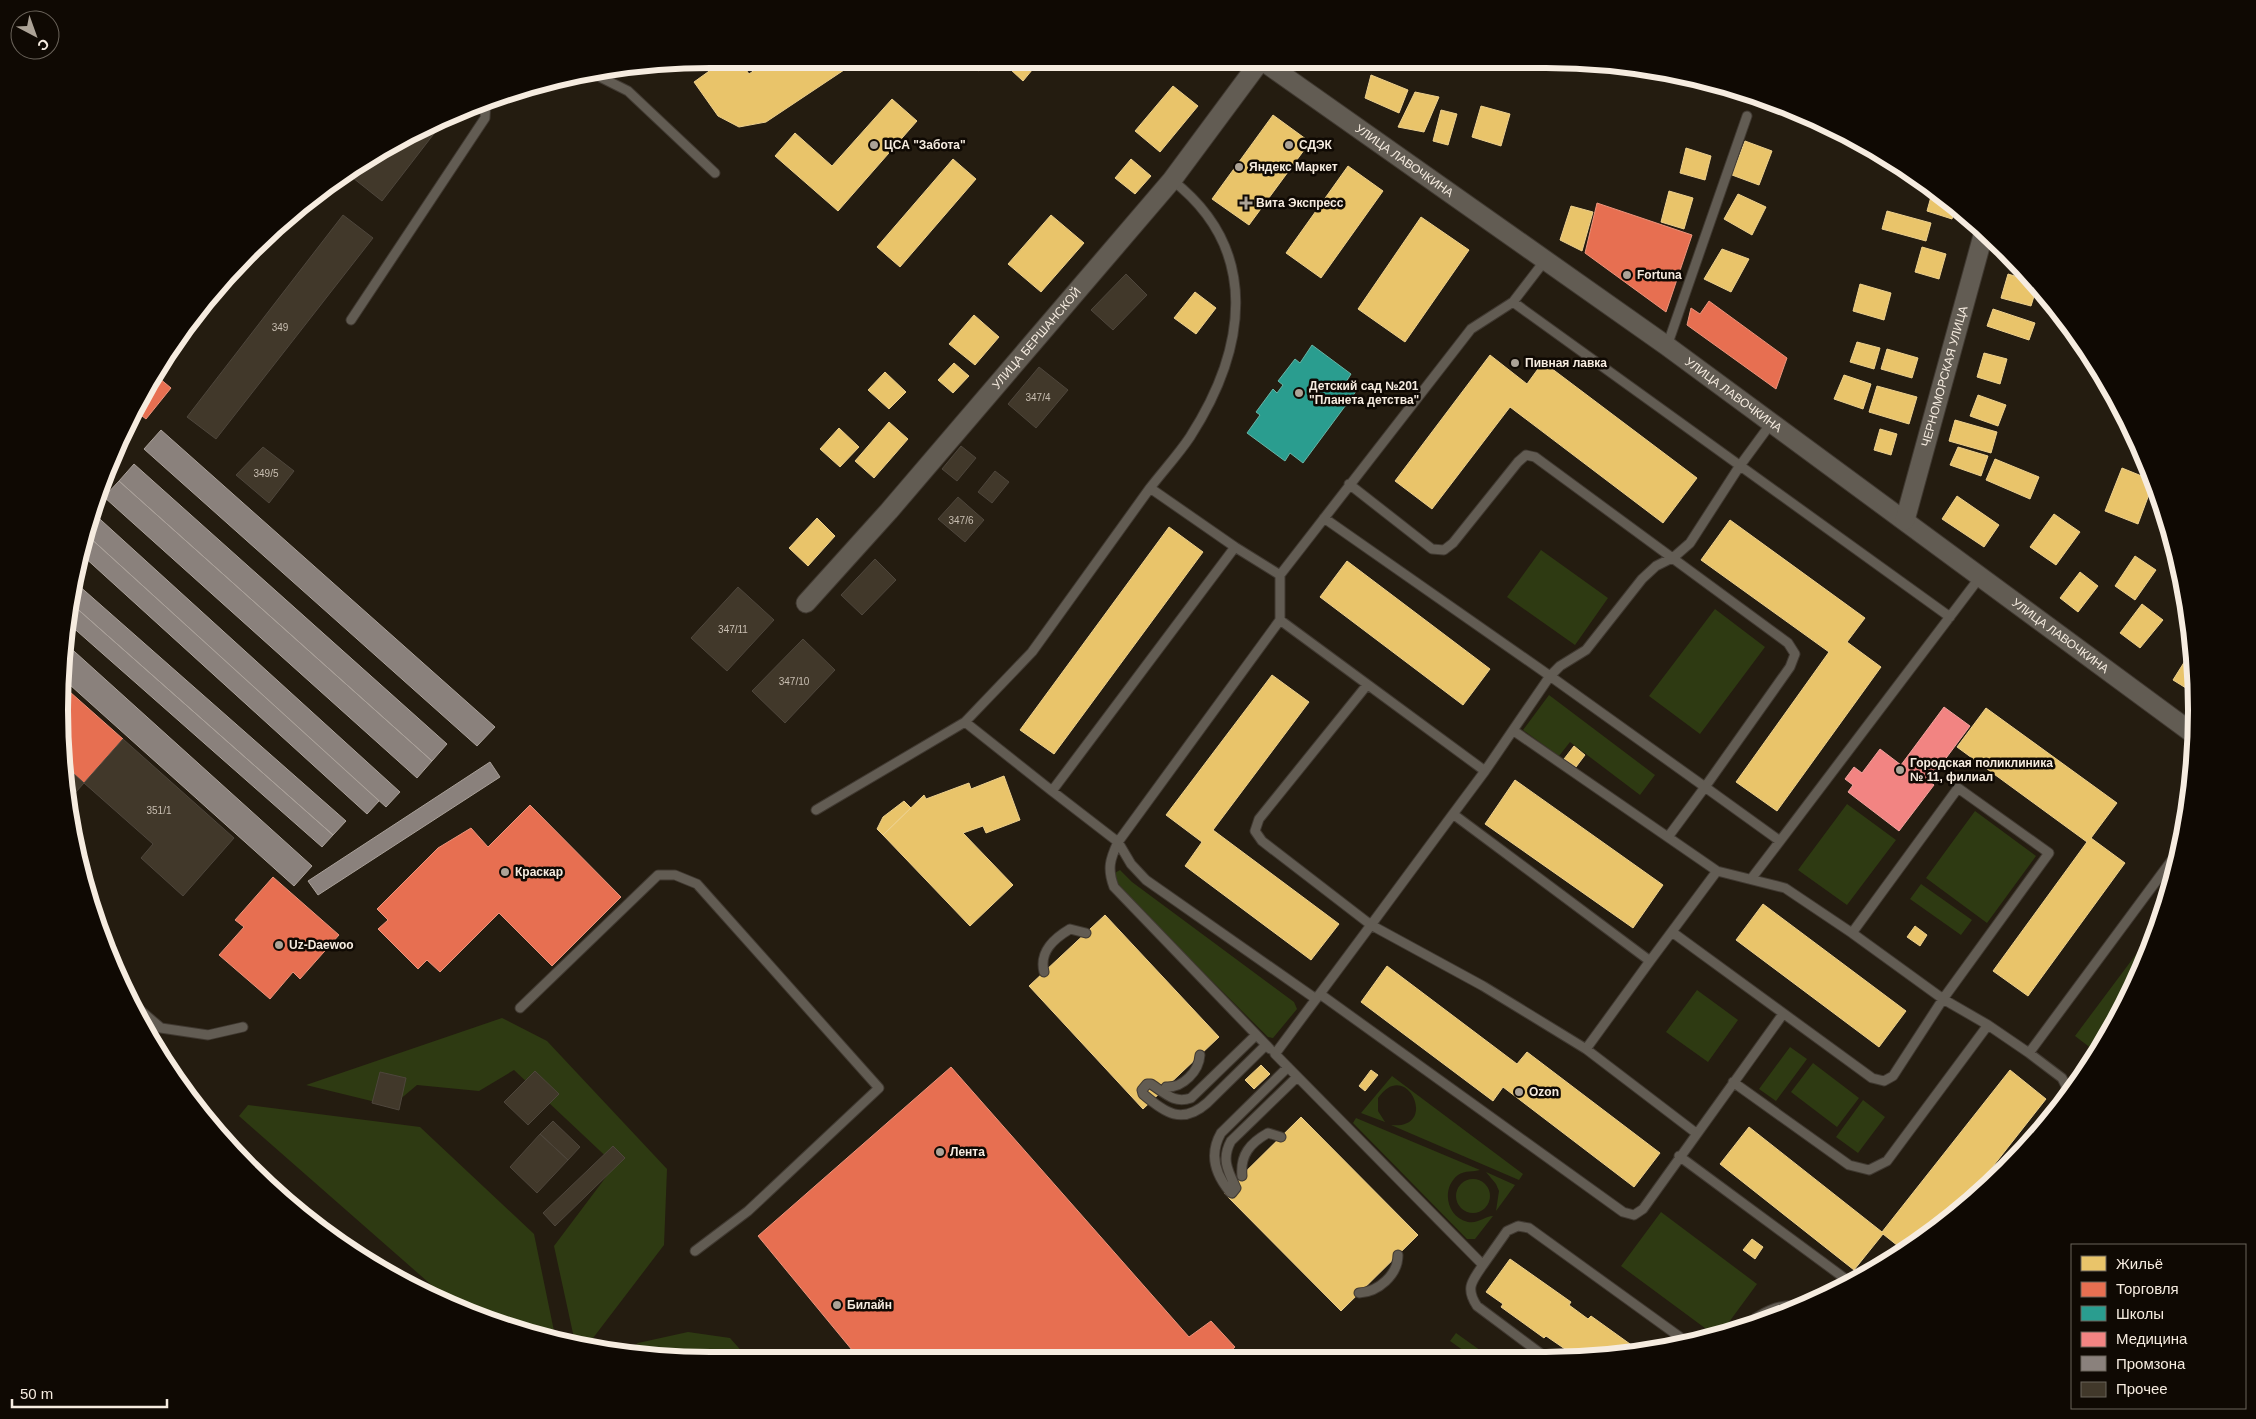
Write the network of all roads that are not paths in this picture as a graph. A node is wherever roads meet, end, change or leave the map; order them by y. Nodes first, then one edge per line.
1 (1255, 68) edge
2 (1275, 68) edge
3 (598, 78) edge
4 (486, 108) edge
5 (1748, 116) dead end
6 (715, 173) dead end
7 (1172, 180) junction
8 (1982, 239) edge
9 (1547, 259) junction
10 (1513, 302) junction
11 (351, 320) dead end
12 (1668, 346) junction
13 (1772, 422) junction
14 (1739, 467) junction
15 (1349, 484) junction
16 (1150, 488) junction
17 (1324, 518) junction
18 (1905, 520) junction
19 (1235, 547) junction
20 (1674, 557) junction
21 (1280, 575) junction
22 (1980, 577) junction
23 (806, 603) dead end
24 (1950, 617) junction
25 (1280, 620) junction
26 (1550, 676) junction
27 (1368, 685) junction
28 (965, 722) junction
29 (2188, 730) edge
30 (1514, 731) junction
31 (1485, 771) junction
32 (1705, 787) junction
33 (1052, 791) junction
34 (816, 810) dead end
35 (1453, 814) junction
36 (1668, 836) junction
37 (1780, 841) junction
38 (1118, 842) junction
39 (2170, 863) edge
40 (1717, 871) junction
41 (1750, 879) junction
42 (1371, 925) junction
43 (1672, 932) junction
44 (1086, 933) dead end
45 (1852, 933) junction
46 (1650, 961) junction
47 (1044, 972) dead end
48 (1318, 996) junction
49 (1943, 1000) junction
50 (520, 1008) dead end
51 (145, 1014) edge
52 (1783, 1014) junction
53 (1988, 1025) junction
54 (243, 1027) dead end
55 (1256, 1034) junction
56 (1266, 1045) junction
57 (1586, 1049) junction
58 (2029, 1053) junction
59 (1275, 1054) junction
60 (1200, 1055) dead end
61 (1288, 1067) junction
62 (1297, 1077) junction
63 (1733, 1082) junction
64 (2066, 1086) edge
65 (1166, 1087) dead end
66 (1696, 1133) junction
67 (1281, 1137) dead end
68 (1679, 1156) junction
69 (1242, 1176) dead end
70 (695, 1251) dead end
71 (1398, 1255) dead end
72 (1483, 1265) junction
73 (1844, 1278) edge
74 (1359, 1293) dead end
75 (1789, 1304) edge
76 (1762, 1314) edge
77 (1680, 1337) edge
78 (1539, 1352) edge

1 - 7 street, УЛИЦА БЕРШАНСКОЙ
2 - 9 street, УЛИЦА ЛАВОЧКИНА
3 - 6 lane
4 - 11 lane
5 - 12 lane
7 - 16 lane
7 - 23 street, УЛИЦА БЕРШАНСКОЙ
8 - 18 street, ЧЕРНОМОРСКАЯ УЛИЦА
9 - 10 lane
9 - 12 street, УЛИЦА ЛАВОЧКИНА
10 - 14 lane
10 - 15 lane
12 - 13 street, УЛИЦА ЛАВОЧКИНА
13 - 14 lane
13 - 18 street, УЛИЦА ЛАВОЧКИНА
14 - 20 lane
14 - 24 lane
15 - 17 lane
15 - 20 lane
16 - 19 lane
16 - 28 lane
17 - 21 lane
17 - 26 lane
18 - 22 street, УЛИЦА ЛАВОЧКИНА
19 - 21 lane
19 - 33 lane
20 - 26 lane
20 - 32 lane
21 - 25 lane
22 - 24 lane
22 - 29 street, УЛИЦА ЛАВОЧКИНА
24 - 37 lane
25 - 27 lane
25 - 38 lane
26 - 30 lane
26 - 32 lane
27 - 31 lane
27 - 42 lane
28 - 33 lane
28 - 34 lane
30 - 31 lane
30 - 36 lane
31 - 35 lane
32 - 36 lane
32 - 37 lane
33 - 38 lane
35 - 42 lane
35 - 46 lane
36 - 40 lane
37 - 41 lane
38 - 48 lane
38 - 55 lane
39 - 58 lane
40 - 41 lane
40 - 43 lane
41 - 45 lane
42 - 48 lane
42 - 57 lane
43 - 46 lane
43 - 52 lane
44 - 47 lane
45 - 49 lane
45 - 49 lane
46 - 57 lane
48 - 59 lane
48 - 68 lane
49 - 52 lane
49 - 53 lane
50 - 70 lane
51 - 54 lane
52 - 63 lane
53 - 58 lane
53 - 63 lane
55 - 56 lane
55 - 56 lane
56 - 59 lane
57 - 66 lane
58 - 64 lane
59 - 61 lane
60 - 65 lane
61 - 62 lane
61 - 62 lane
62 - 72 lane
63 - 66 lane
66 - 68 lane
67 - 69 lane
68 - 73 lane
71 - 74 lane
72 - 77 lane
72 - 78 lane
75 - 76 lane

